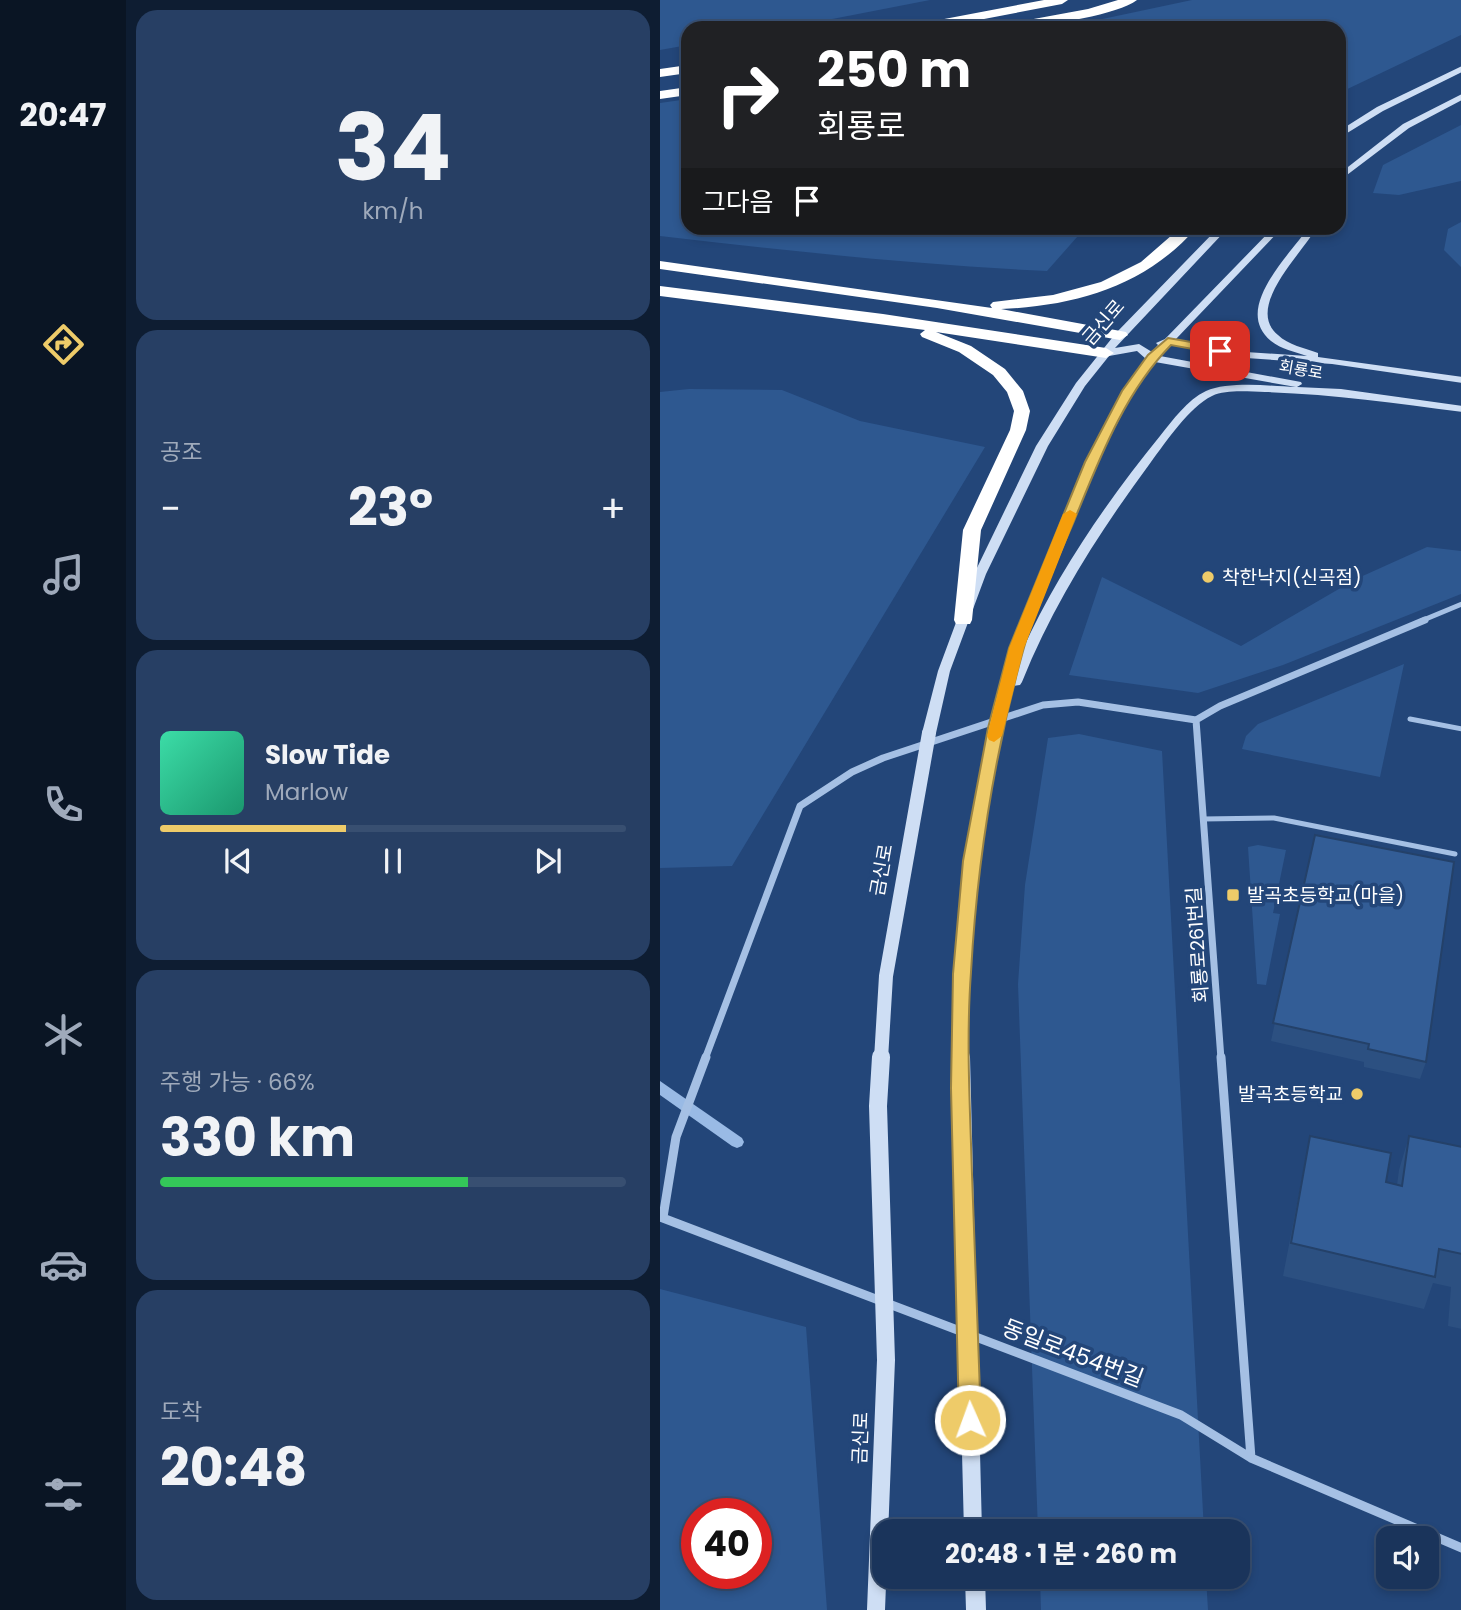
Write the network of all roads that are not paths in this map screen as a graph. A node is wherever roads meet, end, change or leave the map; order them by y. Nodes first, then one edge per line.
1 (1035, 0) edge
2 (1062, 0) edge
3 (1098, 0) edge
4 (1131, 0) edge
5 (977, 16) junction
6 (952, 21) edge
7 (1028, 21) edge
8 (1042, 21) edge
9 (1461, 68) edge
10 (681, 70) edge
11 (660, 73) edge
12 (681, 92) edge
13 (660, 95) edge
14 (1461, 96) edge
15 (1346, 131) edge
16 (1346, 173) edge
17 (1181, 235) edge
18 (1217, 235) edge
19 (1271, 235) edge
20 (1307, 235) edge
21 (660, 265) edge
22 (660, 291) edge
23 (937, 303) junction
24 (883, 319) junction
25 (1120, 335) junction
26 (1168, 341) junction
27 (1139, 347) junction
28 (1106, 353) junction
29 (1152, 358) junction
30 (1332, 361) junction
31 (1461, 380) edge
32 (1348, 394) junction
33 (1461, 409) edge
34 (1461, 604) edge
35 (963, 620) junction
36 (1410, 719) dead end
37 (1196, 720) junction
38 (996, 728) junction
39 (1461, 729) edge
40 (1203, 819) junction
41 (1455, 854) dead end
42 (662, 1217) edge
43 (1251, 1458) junction
44 (973, 1519) edge
45 (1461, 1548) edge
46 (975, 1589) edge
47 (876, 1610) edge
48 (976, 1610) edge

1 - 5 highway
2 - 5 highway
3 - 7 highway
4 - 8 highway
5 - 6 highway
9 - 15 street
10 - 11 highway
12 - 13 highway
14 - 16 street
17 - 23 highway
18 - 25 street, 금신로
19 - 26 street
20 - 30 street
21 - 23 highway
22 - 24 highway
23 - 25 highway
24 - 28 highway
24 - 35 highway
25 - 27 street, 회룡로
25 - 28 street, 금신로
26 - 27 street, 회룡로
26 - 29 street
26 - 30 street, 회룡로
27 - 28 street, 회룡로
27 - 29 street, 회룡로
28 - 35 street, 금신로
29 - 32 street, 회룡로
29 - 38 street
30 - 31 street, 회룡로
32 - 33 street, 회룡로
32 - 38 street
34 - 37 street
35 - 47 street, 금신로, bridge
36 - 39 lane
37 - 40 street, 회룡로261번길
37 - 42 street
38 - 44 street, bridge
40 - 41 lane
40 - 43 street, 회룡로261번길
42 - 43 street, 동일로454번길
43 - 45 street, 동일로454번길
46 - 48 street

